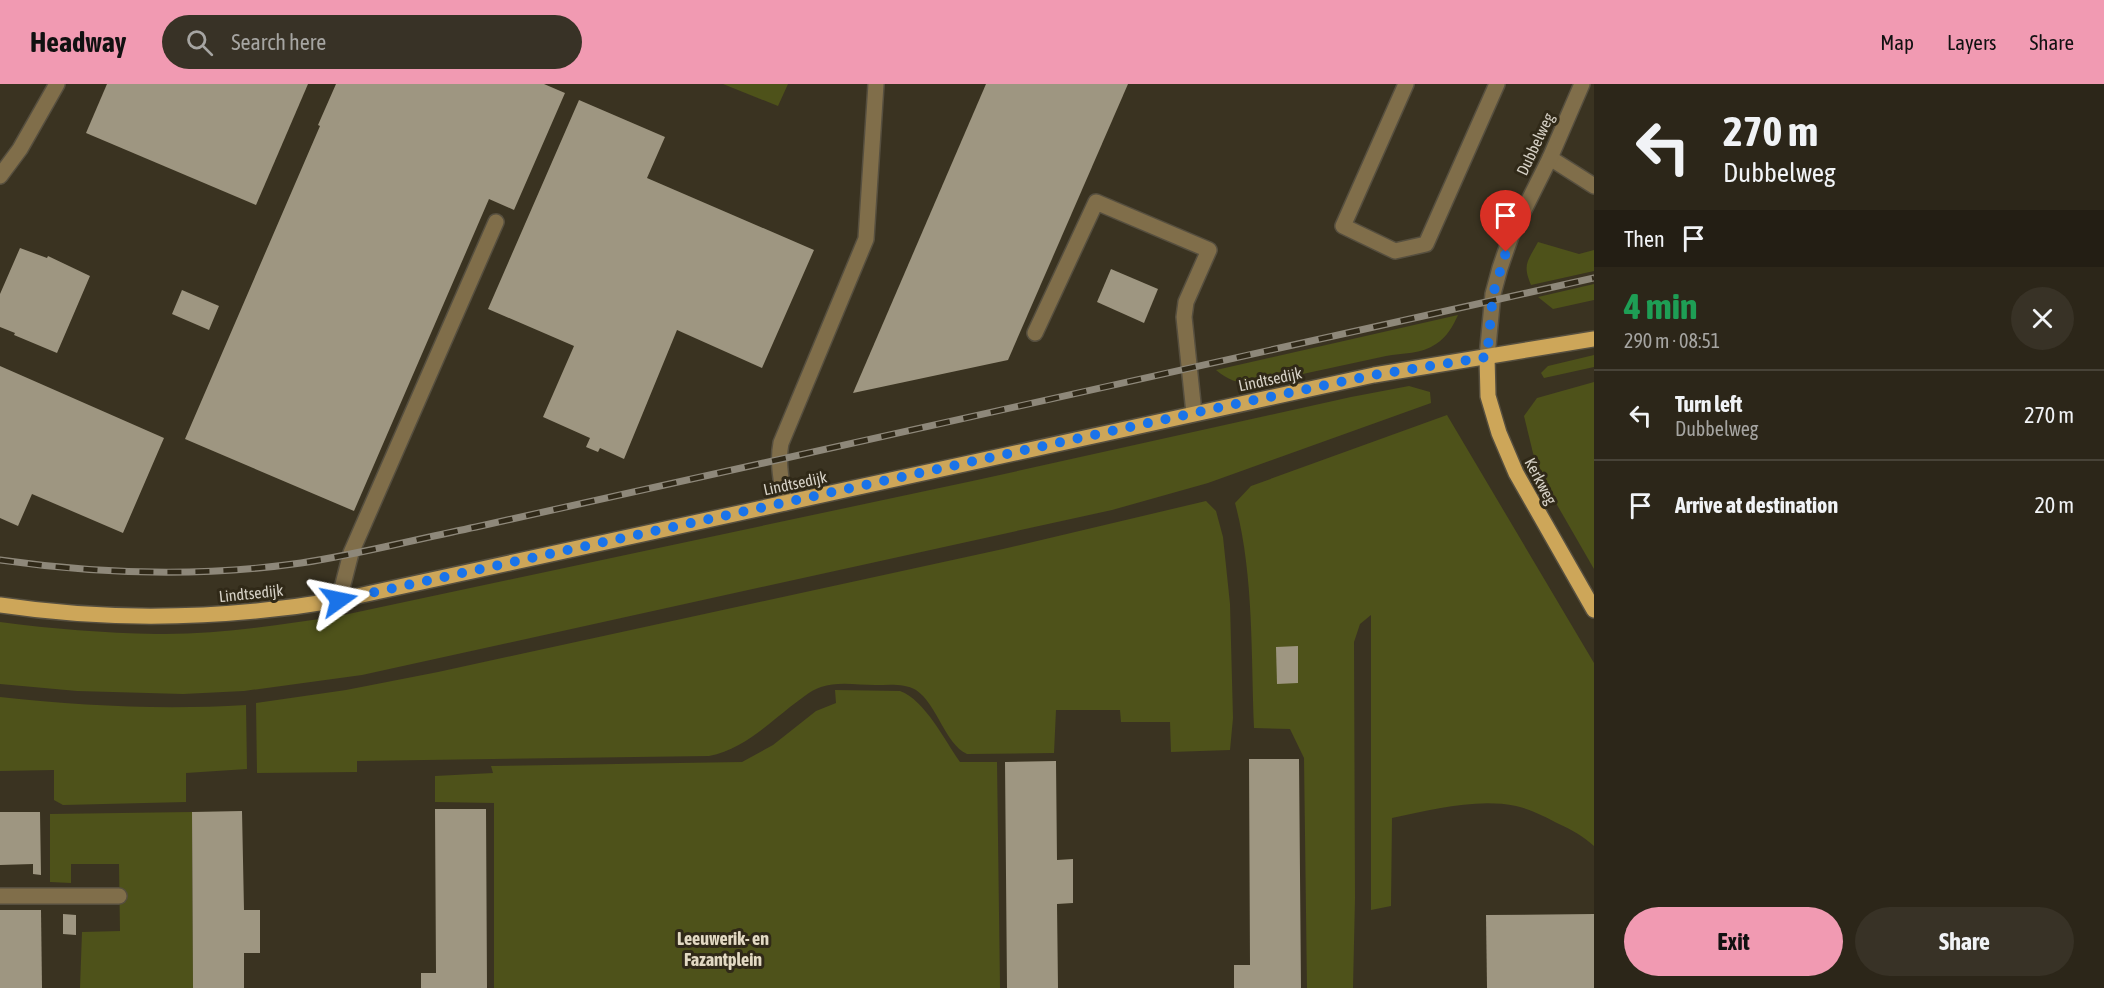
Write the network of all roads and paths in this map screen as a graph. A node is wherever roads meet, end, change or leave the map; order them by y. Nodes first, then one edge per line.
1 (57, 84) edge
2 (876, 84) edge
3 (1406, 84) edge
4 (1497, 84) edge
5 (1582, 84) edge
6 (1550, 158) junction
7 (0, 176) edge
8 (1594, 186) edge
9 (496, 222) dead end
10 (1035, 333) dead end
11 (1594, 339) edge
12 (1487, 357) junction
13 (1194, 413) junction
14 (785, 503) junction
15 (339, 600) junction
16 (0, 606) edge
17 (1594, 610) edge
18 (0, 896) edge
19 (119, 896) dead end

1 - 7 street
2 - 14 street
3 - 4 street
5 - 6 street, Dubbelweg
6 - 8 street
6 - 12 street, Dubbelweg
9 - 15 street
10 - 13 street
11 - 12 main road, Lindtsedijk
12 - 13 main road, Lindtsedijk
12 - 17 main road, Kerkweg
13 - 14 main road, Lindtsedijk
14 - 15 main road, Lindtsedijk
15 - 16 main road, Lindtsedijk
18 - 19 street

